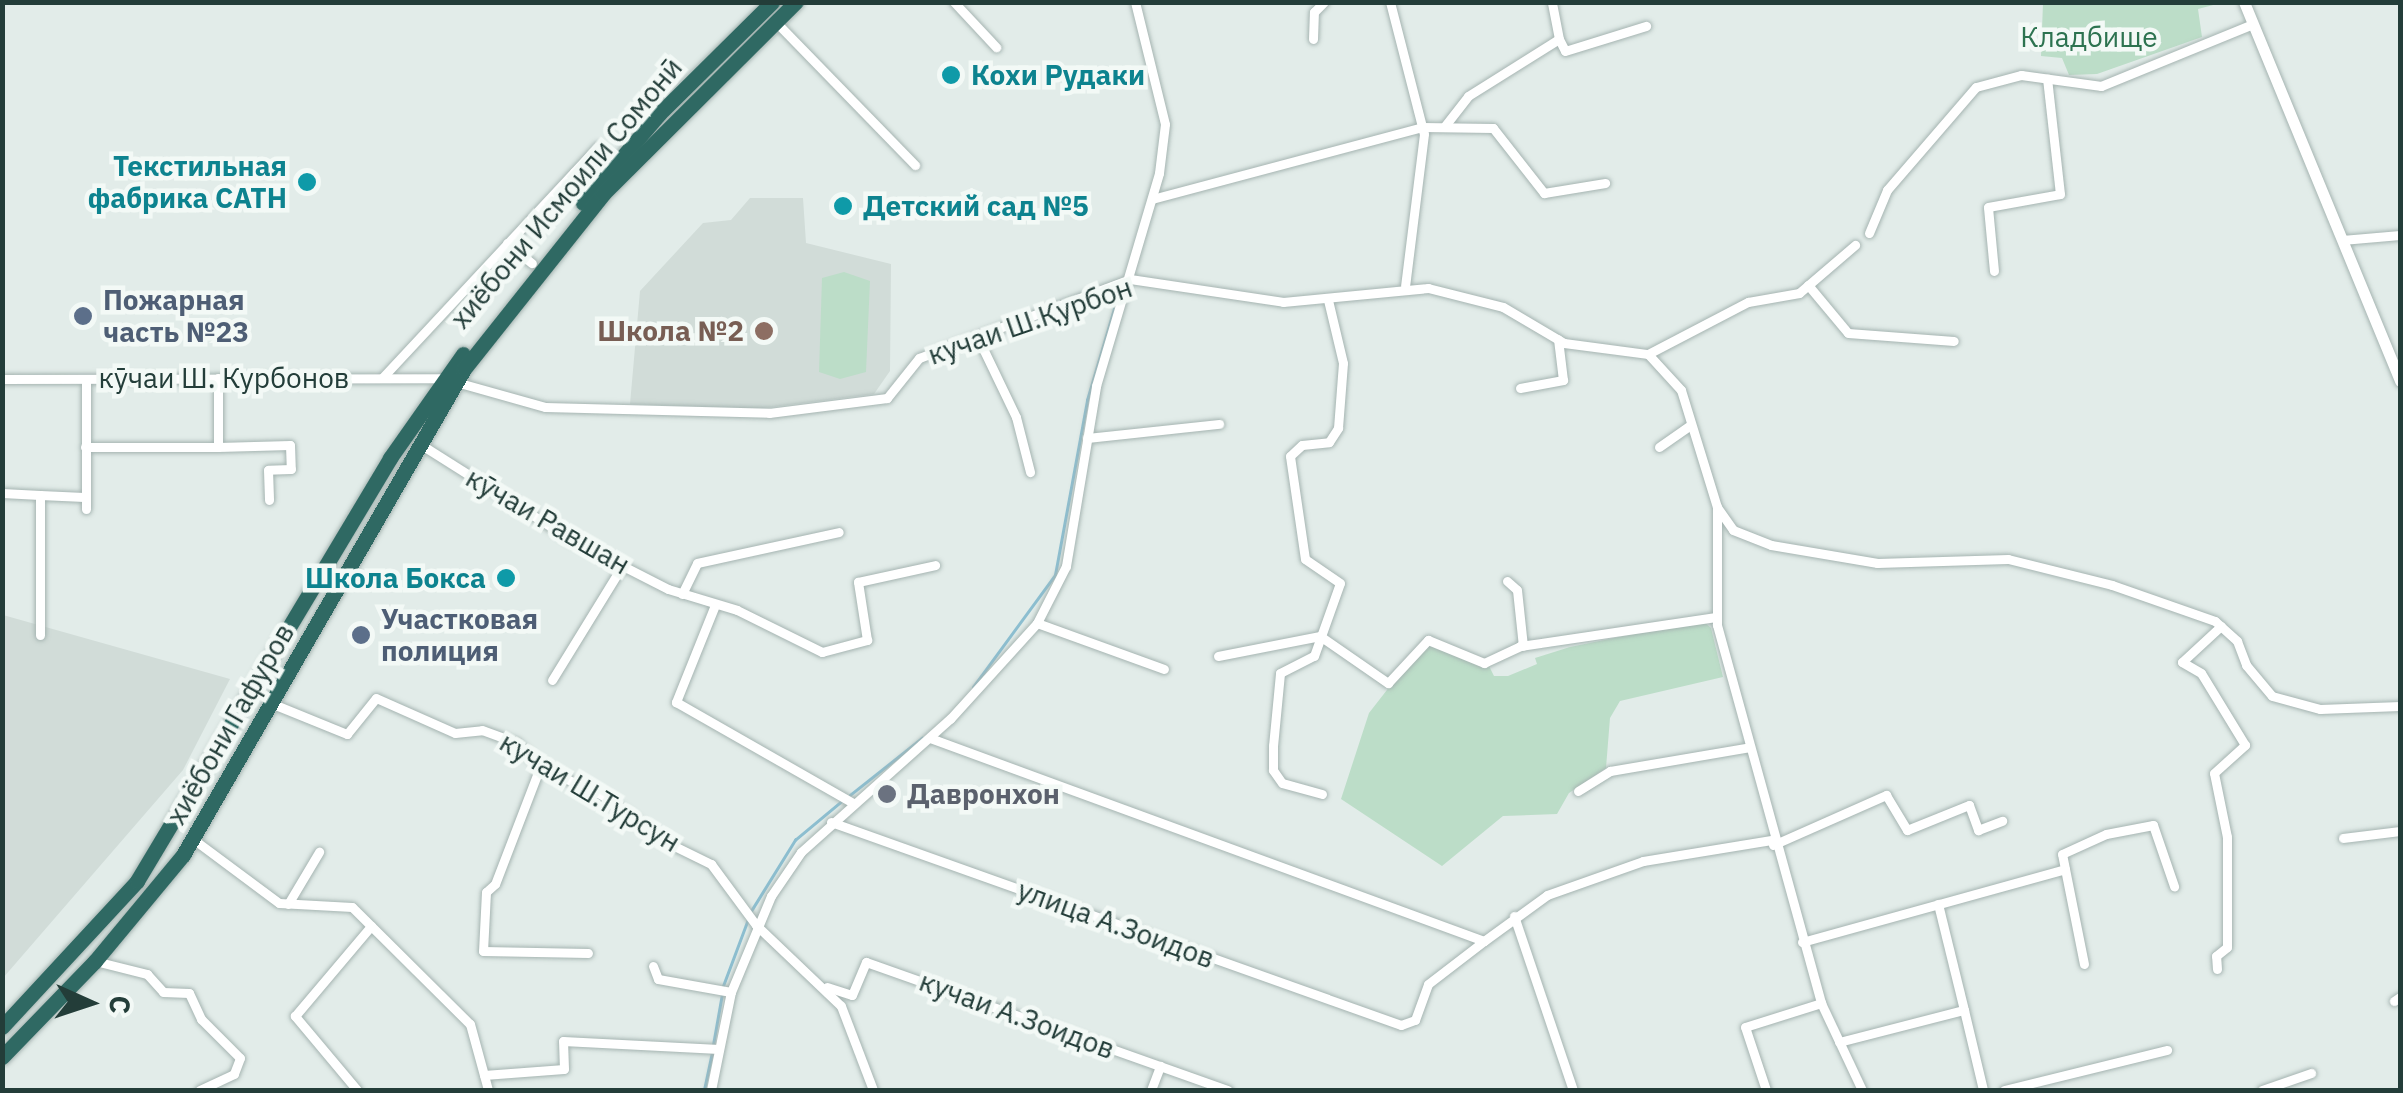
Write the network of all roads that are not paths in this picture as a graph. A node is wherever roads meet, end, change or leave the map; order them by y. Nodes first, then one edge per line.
1 (772, 2) edge
2 (796, 2) edge
3 (954, 2) edge
4 (1135, 2) edge
5 (1324, 2) edge
6 (1390, 2) edge
7 (1552, 2) edge
8 (2244, 2) edge
9 (775, 21) junction
10 (2253, 24) junction
11 (1646, 26) dead end
12 (1314, 39) dead end
13 (1559, 40) junction
14 (996, 47) dead end
15 (2047, 79) junction
16 (1422, 127) junction
17 (1444, 127) junction
18 (598, 146) dead end
19 (915, 165) dead end
20 (574, 172) junction
21 (1605, 183) dead end
22 (594, 190) junction
23 (1152, 198) junction
24 (1869, 233) dead end
25 (2400, 235) edge
26 (2342, 240) junction
27 (507, 243) junction
28 (1855, 245) dead end
29 (532, 264) junction
30 (1994, 271) dead end
31 (1130, 280) junction
32 (1808, 285) junction
33 (1405, 286) junction
34 (1328, 300) junction
35 (976, 336) junction
36 (1558, 339) junction
37 (1954, 341) dead end
38 (1648, 354) junction
39 (218, 378) junction
40 (382, 378) junction
41 (2, 379) edge
42 (86, 379) junction
43 (450, 380) junction
44 (2400, 381) edge
45 (1520, 388) dead end
46 (1220, 424) dead end
47 (1690, 425) junction
48 (1088, 438) junction
49 (418, 443) junction
50 (84, 447) junction
51 (218, 447) junction
52 (1659, 447) dead end
53 (1030, 472) dead end
54 (2, 494) edge
55 (40, 495) junction
56 (84, 497) junction
57 (270, 500) dead end
58 (1717, 507) junction
59 (86, 508) dead end
60 (840, 532) dead end
61 (934, 565) dead end
62 (622, 566) junction
63 (1506, 581) dead end
64 (682, 594) junction
65 (715, 605) junction
66 (1716, 617) junction
67 (1037, 623) junction
68 (2221, 626) junction
69 (40, 635) dead end
70 (1320, 636) junction
71 (1524, 646) junction
72 (1218, 656) dead end
73 (1164, 669) dead end
74 (552, 680) dead end
75 (272, 704) junction
76 (2400, 706) edge
77 (235, 724) junction
78 (255, 736) junction
79 (930, 738) junction
80 (1750, 747) junction
81 (540, 767) junction
82 (1578, 791) dead end
83 (1322, 794) dead end
84 (848, 800) junction
85 (830, 822) junction
86 (2002, 822) dead end
87 (2400, 831) edge
88 (2343, 838) dead end
89 (194, 839) junction
90 (1772, 843) junction
91 (319, 852) dead end
92 (2065, 869) junction
93 (2174, 886) dead end
94 (283, 904) junction
95 (1938, 904) junction
96 (1514, 916) junction
97 (752, 919) junction
98 (371, 926) junction
99 (1484, 942) junction
100 (1802, 942) junction
101 (588, 952) dead end
102 (95, 961) junction
103 (2084, 964) dead end
104 (654, 966) dead end
105 (2217, 969) dead end
106 (824, 986) junction
107 (730, 992) junction
108 (1821, 1003) junction
109 (1964, 1010) junction
110 (2, 1027) edge
111 (1839, 1042) junction
112 (714, 1049) junction
113 (2168, 1050) dead end
114 (2, 1056) edge
115 (1160, 1066) junction
116 (2310, 1073) dead end
117 (484, 1075) junction
118 (199, 1090) edge
119 (356, 1090) edge
120 (488, 1090) edge
121 (710, 1090) edge
122 (873, 1090) edge
123 (1151, 1090) edge
124 (1228, 1090) edge
125 (1573, 1090) edge
126 (1766, 1090) edge
127 (1862, 1090) edge
128 (1983, 1090) edge
129 (2004, 1090) edge
130 (2262, 1090) edge

1 - 22 highway, хиёбони Исмоили Сомонӣ
2 - 9 highway, хиёбони Исмоили Сомонӣ
3 - 14 street
4 - 23 street
5 - 12 street
6 - 16 street
7 - 13 street
8 - 10 main road
9 - 19 street
9 - 43 highway, хиёбони Исмоили Сомонӣ
10 - 15 street
10 - 26 main road
11 - 13 street
13 - 17 street
15 - 24 street
15 - 30 street
16 - 17 street
16 - 23 street
16 - 33 street
17 - 21 street
18 - 20 street
20 - 22 street
20 - 27 street
22 - 29 highway, хиёбони Исмоили Сомонӣ
23 - 31 street
25 - 26 street
26 - 44 main road
27 - 29 street
27 - 40 street
28 - 32 street
29 - 43 highway, хиёбони Исмоили Сомонӣ
31 - 34 street, кучаи Ш.Қурбон
31 - 35 street, кучаи Ш.Қурбон
31 - 48 street
32 - 37 street
32 - 38 street
33 - 34 street, кучаи Ш.Қурбон
33 - 36 street, кучаи Ш.Қурбон
34 - 70 street
35 - 43 street, кучаи Ш.Қурбон
35 - 53 street
36 - 38 street, кучаи Ш.Қурбон
36 - 45 street
38 - 47 street
39 - 40 street, кӯчаи Ш. Курбонов
39 - 42 street, кӯчаи Ш. Курбонов
39 - 51 street
40 - 43 street, кӯчаи Ш. Курбонов
41 - 42 street, кӯчаи Ш. Курбонов
42 - 50 street
43 - 49 highway, хиёбони Гафуров
43 - 77 highway
46 - 48 street
47 - 52 street
47 - 58 street
48 - 67 street
49 - 62 street, кӯчаи Равшан
49 - 75 highway, хиёбони Гафуров
50 - 51 street
50 - 56 street
51 - 57 street
54 - 55 street
55 - 56 street
55 - 69 street
56 - 59 street
58 - 66 street
58 - 68 street
60 - 64 street
61 - 65 street, кӯчаи Равшан
62 - 64 street, кӯчаи Равшан
62 - 74 street
63 - 71 street
64 - 65 street, кӯчаи Равшан
65 - 84 street
66 - 71 street
66 - 80 street
67 - 73 street
67 - 79 street
68 - 76 street
68 - 105 street
70 - 71 street
70 - 72 street
70 - 83 street
75 - 78 highway, хиёбони Гафуров
75 - 81 street, кучаи Ш.Турсун
77 - 78 highway
77 - 110 highway
78 - 89 highway, хиёбони Гафуров
79 - 84 street
79 - 99 street
80 - 82 street
80 - 90 street
81 - 97 street, кучаи Ш.Турсун
81 - 101 street
84 - 85 street
85 - 97 street
85 - 99 street, улица А.Зоидов
86 - 90 street
87 - 88 street
89 - 94 street
89 - 102 highway, хиёбони Гафуров
90 - 96 street
90 - 100 street
91 - 94 street
92 - 93 street
92 - 95 street
92 - 103 street
94 - 98 street
95 - 100 street
95 - 109 street
96 - 99 street
96 - 125 street
97 - 106 street, кучаи Ш.Турсун
97 - 107 street
98 - 117 street
98 - 119 street
100 - 108 street
102 - 114 highway, хиёбони Гафуров
102 - 118 street
104 - 107 street
106 - 115 street, кучаи А.Зоидов
106 - 122 street, кучаи Ш.Турсун
107 - 112 street
108 - 111 street
108 - 126 street
109 - 111 street
109 - 128 street
111 - 127 street
112 - 117 street
112 - 121 street
113 - 129 street
115 - 123 street
115 - 124 street, кучаи А.Зоидов
116 - 130 street
117 - 120 street

